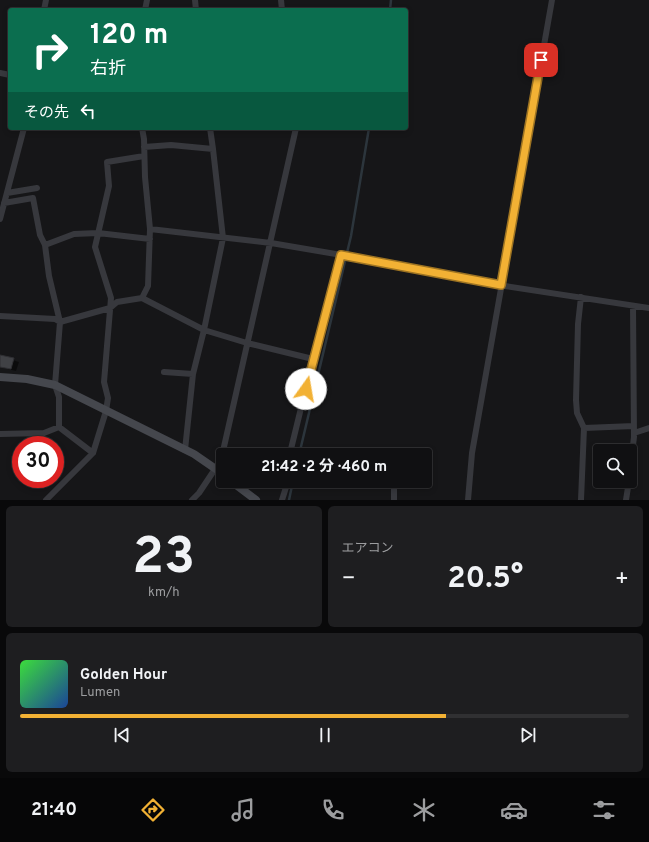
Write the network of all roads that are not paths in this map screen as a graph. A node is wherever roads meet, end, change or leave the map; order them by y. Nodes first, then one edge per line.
1 (552, 0) edge
2 (23, 130) edge
3 (142, 130) edge
4 (210, 130) edge
5 (296, 130) edge
6 (144, 147) junction
7 (214, 149) junction
8 (144, 156) junction
9 (38, 188) dead end
10 (7, 193) junction
11 (4, 203) junction
12 (0, 219) edge
13 (150, 229) junction
14 (98, 232) junction
15 (223, 238) junction
16 (150, 239) junction
17 (271, 243) junction
18 (45, 245) junction
19 (341, 255) junction
20 (501, 285) junction
21 (581, 297) junction
22 (142, 298) junction
23 (633, 306) junction
24 (110, 308) junction
25 (649, 308) edge
26 (0, 316) edge
27 (60, 322) junction
28 (204, 330) junction
29 (247, 343) junction
30 (313, 359) junction
31 (164, 372) dead end
32 (193, 374) junction
33 (0, 377) edge
34 (55, 385) junction
35 (106, 411) junction
36 (634, 426) junction
37 (59, 427) junction
38 (584, 428) junction
39 (649, 428) edge
40 (634, 433) junction
41 (1, 434) edge
42 (633, 444) edge
43 (224, 448) edge
44 (292, 448) edge
45 (185, 450) junction
46 (93, 453) junction
47 (216, 469) joint
48 (241, 488) edge
49 (286, 488) edge
50 (627, 488) edge
51 (394, 489) dead end
52 (46, 500) edge
53 (192, 500) edge
54 (256, 500) edge
55 (282, 500) edge
56 (394, 500) edge
57 (468, 500) edge
58 (581, 500) edge
59 (626, 500) edge

1 - 20 street
2 - 10 street
3 - 6 street
4 - 7 street
5 - 17 street
6 - 7 street
6 - 8 street
7 - 15 street
8 - 13 street
8 - 14 street
9 - 10 street
10 - 11 street
11 - 12 street
11 - 18 street
13 - 15 street
13 - 16 street
14 - 16 street
14 - 18 street
14 - 24 street
15 - 17 street
15 - 28 street
16 - 22 street
17 - 19 street
17 - 29 street
18 - 27 street
19 - 20 street
19 - 30 street
20 - 21 street
20 - 57 street
21 - 23 street
21 - 38 street
22 - 24 street
22 - 28 street
23 - 25 street
23 - 36 street
24 - 27 street
24 - 35 street
26 - 27 street
27 - 34 street
28 - 29 street
28 - 32 street
29 - 30 street
29 - 43 street
30 - 44 street
31 - 32 street
32 - 45 street
33 - 34 street
34 - 35 street
34 - 37 street
35 - 45 street
35 - 46 street
36 - 38 street
36 - 40 street
37 - 41 street
37 - 46 street
38 - 58 street
39 - 40 street
40 - 42 street
45 - 47 street
46 - 52 street
47 - 53 street
48 - 54 street
49 - 55 street
50 - 59 street
51 - 56 street

